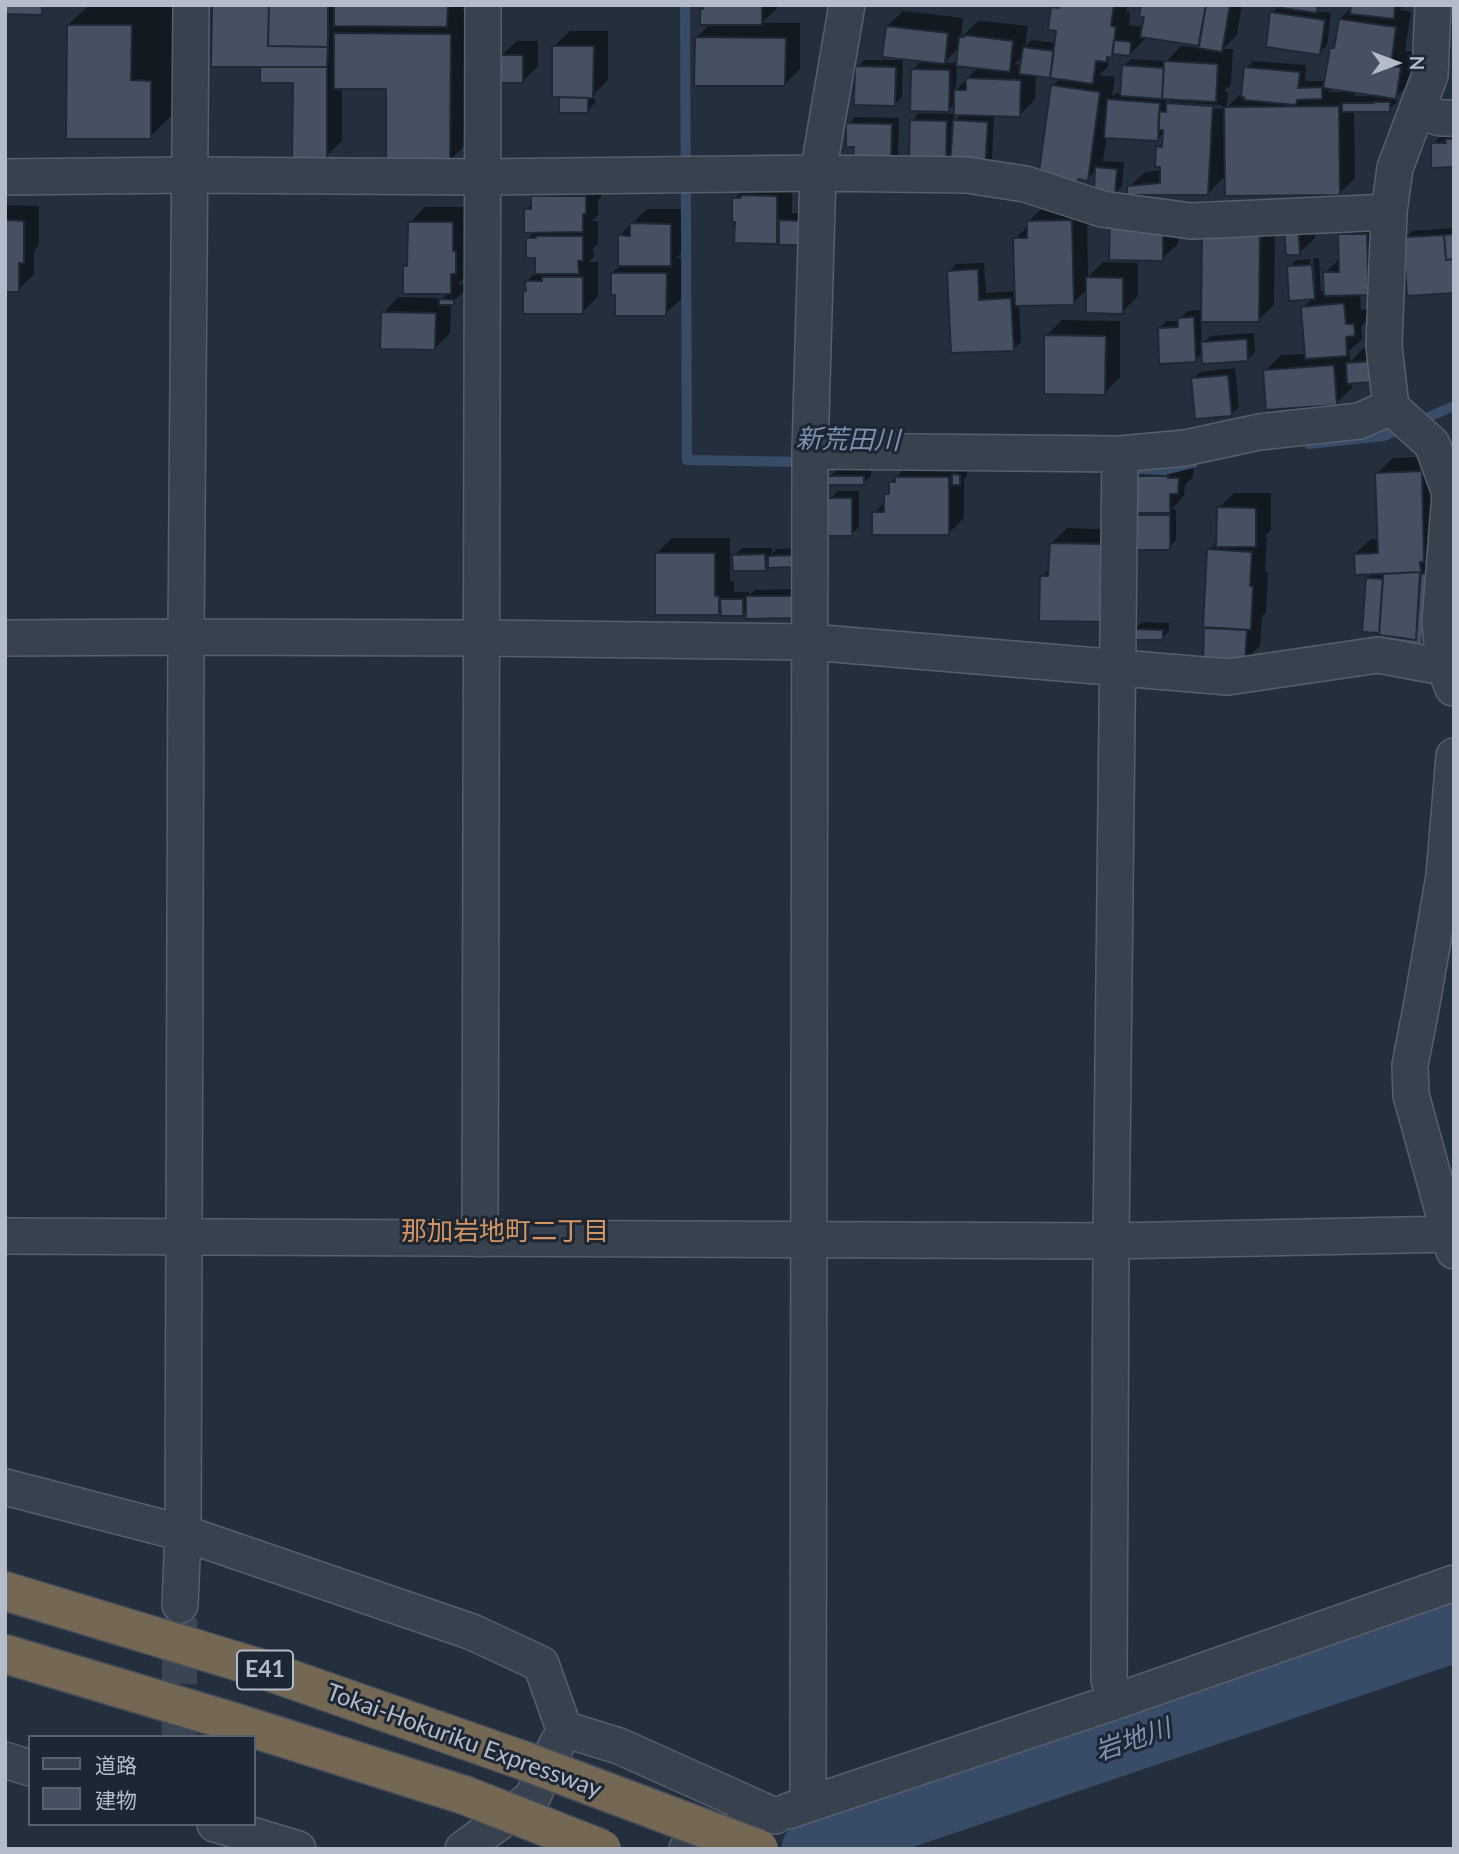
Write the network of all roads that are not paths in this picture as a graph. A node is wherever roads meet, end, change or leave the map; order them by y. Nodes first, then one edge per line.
1 (191, 5) edge
2 (483, 5) edge
3 (847, 5) edge
4 (1433, 5) edge
5 (1418, 110) junction
6 (1454, 118) edge
7 (818, 173) junction
8 (190, 175) junction
9 (5, 177) edge
10 (483, 177) junction
11 (1389, 212) junction
12 (1392, 408) junction
13 (1120, 455) junction
14 (810, 464) junction
15 (186, 636) junction
16 (5, 638) edge
17 (482, 638) junction
18 (810, 642) junction
19 (1116, 667) junction
20 (1451, 675) edge
21 (1454, 756) edge
22 (5, 1236) edge
23 (184, 1237) junction
24 (480, 1239) junction
25 (809, 1239) junction
26 (1453, 1240) edge
27 (1111, 1241) junction
28 (5, 1487) edge
29 (183, 1533) junction
30 (1454, 1583) edge
31 (5, 1591) edge
32 (180, 1605) tunnel mouth
33 (5, 1654) edge
34 (1117, 1701) junction
35 (564, 1729) junction
36 (5, 1760) edge
37 (28, 1767) edge
38 (808, 1804) junction
39 (222, 1826) edge
40 (767, 1832) edge
41 (298, 1849) edge
42 (463, 1849) edge
43 (602, 1849) edge
44 (687, 1849) edge

1 - 8 street
2 - 10 street
3 - 7 street
4 - 5 street
5 - 6 street
5 - 11 street
7 - 10 street
7 - 11 street
7 - 14 street
8 - 9 street
8 - 10 street
8 - 15 street
10 - 17 street
11 - 12 street
12 - 13 street
12 - 20 street
13 - 14 street
13 - 19 street
14 - 18 street
15 - 16 street
15 - 17 street
15 - 23 street
17 - 18 street
17 - 24 street
18 - 19 street
18 - 25 street
19 - 20 street
19 - 27 street
21 - 26 street
22 - 23 street
23 - 24 street
23 - 29 street
24 - 25 street
25 - 27 street
25 - 38 street
26 - 27 street
27 - 34 street
28 - 29 street
29 - 32 street
29 - 35 street
30 - 34 street
31 - 40 highway, Tokai-Hokuriku Expressway / E41, bridge
33 - 43 highway, Tokai-Hokuriku Expressway / E41, bridge
34 - 38 street
35 - 40 street
35 - 42 street
36 - 37 street
38 - 40 street
39 - 41 street
40 - 44 street

